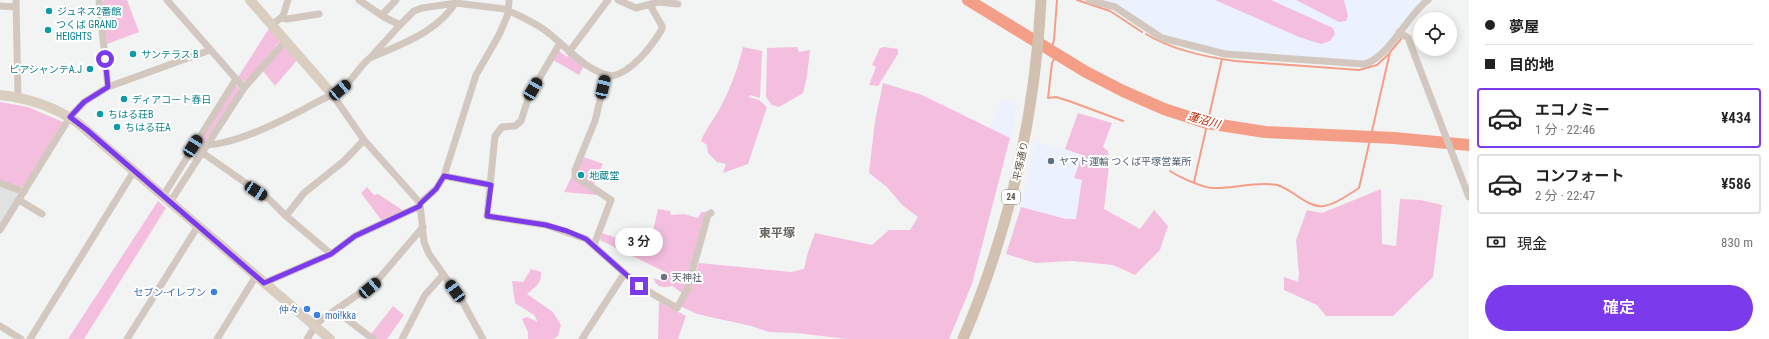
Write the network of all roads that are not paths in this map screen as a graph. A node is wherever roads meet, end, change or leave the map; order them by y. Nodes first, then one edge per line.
1 (99, 0) edge
2 (167, 0) edge
3 (250, 0) edge
4 (288, 0) edge
5 (359, 0) edge
6 (396, 0) edge
7 (509, 0) edge
8 (608, 0) edge
9 (618, 0) edge
10 (1041, 0) edge
11 (1089, 0) edge
12 (1428, 0) edge
13 (456, 1) edge
14 (16, 3) edge
15 (678, 4) dead end
16 (650, 5) junction
17 (0, 6) edge
18 (508, 11) junction
19 (319, 14) dead end
20 (382, 15) junction
21 (281, 18) junction
22 (400, 24) junction
23 (272, 25) junction
24 (1399, 32) junction
25 (286, 40) junction
26 (560, 43) junction
27 (210, 50) junction
28 (569, 52) junction
29 (370, 58) junction
30 (606, 75) junction
31 (236, 79) junction
32 (108, 87) junction
33 (244, 88) junction
34 (332, 94) junction
35 (0, 96) edge
36 (18, 97) junction
37 (70, 117) junction
38 (364, 140) junction
39 (206, 145) junction
40 (193, 146) junction
41 (202, 152) junction
42 (134, 171) junction
43 (444, 176) junction
44 (0, 183) edge
45 (491, 185) junction
46 (24, 192) junction
47 (1469, 197) edge
48 (167, 199) junction
49 (19, 200) junction
50 (420, 205) junction
51 (711, 213) dead end
52 (42, 214) dead end
53 (286, 216) junction
54 (198, 226) junction
55 (423, 227) junction
56 (0, 230) edge
57 (594, 245) junction
58 (331, 254) junction
59 (624, 274) junction
60 (443, 275) junction
61 (256, 276) junction
62 (264, 283) junction
63 (336, 311) junction
64 (0, 326) edge
65 (315, 327) junction
66 (21, 339) edge
67 (30, 339) edge
68 (127, 339) edge
69 (217, 339) edge
70 (308, 339) edge
71 (330, 339) edge
72 (373, 339) edge
73 (402, 339) edge
74 (482, 339) edge
75 (582, 339) edge
76 (963, 339) edge

1 - 32 street
2 - 27 street
3 - 23 street
4 - 21 street
5 - 20 street
6 - 20 street
7 - 18 street
8 - 28 street
9 - 16 street
10 - 76 main road, 平塚通り / 24
11 - 24 street
12 - 24 street
13 - 18 street
13 - 22 street
13 - 29 street
14 - 17 street
14 - 36 street
15 - 16 street
16 - 30 street
18 - 26 street
18 - 43 street
19 - 21 street
20 - 22 street
21 - 23 street
22 - 29 street
23 - 25 street
24 - 47 street
25 - 33 street
25 - 34 street
26 - 28 street
26 - 45 street
27 - 31 street
27 - 32 street
28 - 30 street
29 - 34 street
30 - 57 street
31 - 33 street
31 - 40 street
32 - 37 street
33 - 39 street
34 - 38 street
34 - 39 street
35 - 36 street
36 - 37 street
37 - 42 street
37 - 46 street
38 - 50 street
38 - 53 street
39 - 41 street
40 - 41 street
40 - 48 street
41 - 48 street
41 - 53 street
42 - 48 street
42 - 67 street
43 - 45 street
43 - 50 street
44 - 46 street
45 - 57 street
46 - 49 street
48 - 54 street
49 - 52 street
49 - 56 street
50 - 55 street
50 - 58 street
51 - 59 street
53 - 58 street
54 - 61 street
54 - 68 street
55 - 60 street
55 - 63 street
57 - 59 street
58 - 62 street
59 - 75 street
60 - 73 street
60 - 74 street
61 - 62 street
61 - 69 street
62 - 65 street
63 - 65 street
63 - 72 street
64 - 66 street
65 - 70 street
65 - 71 street

